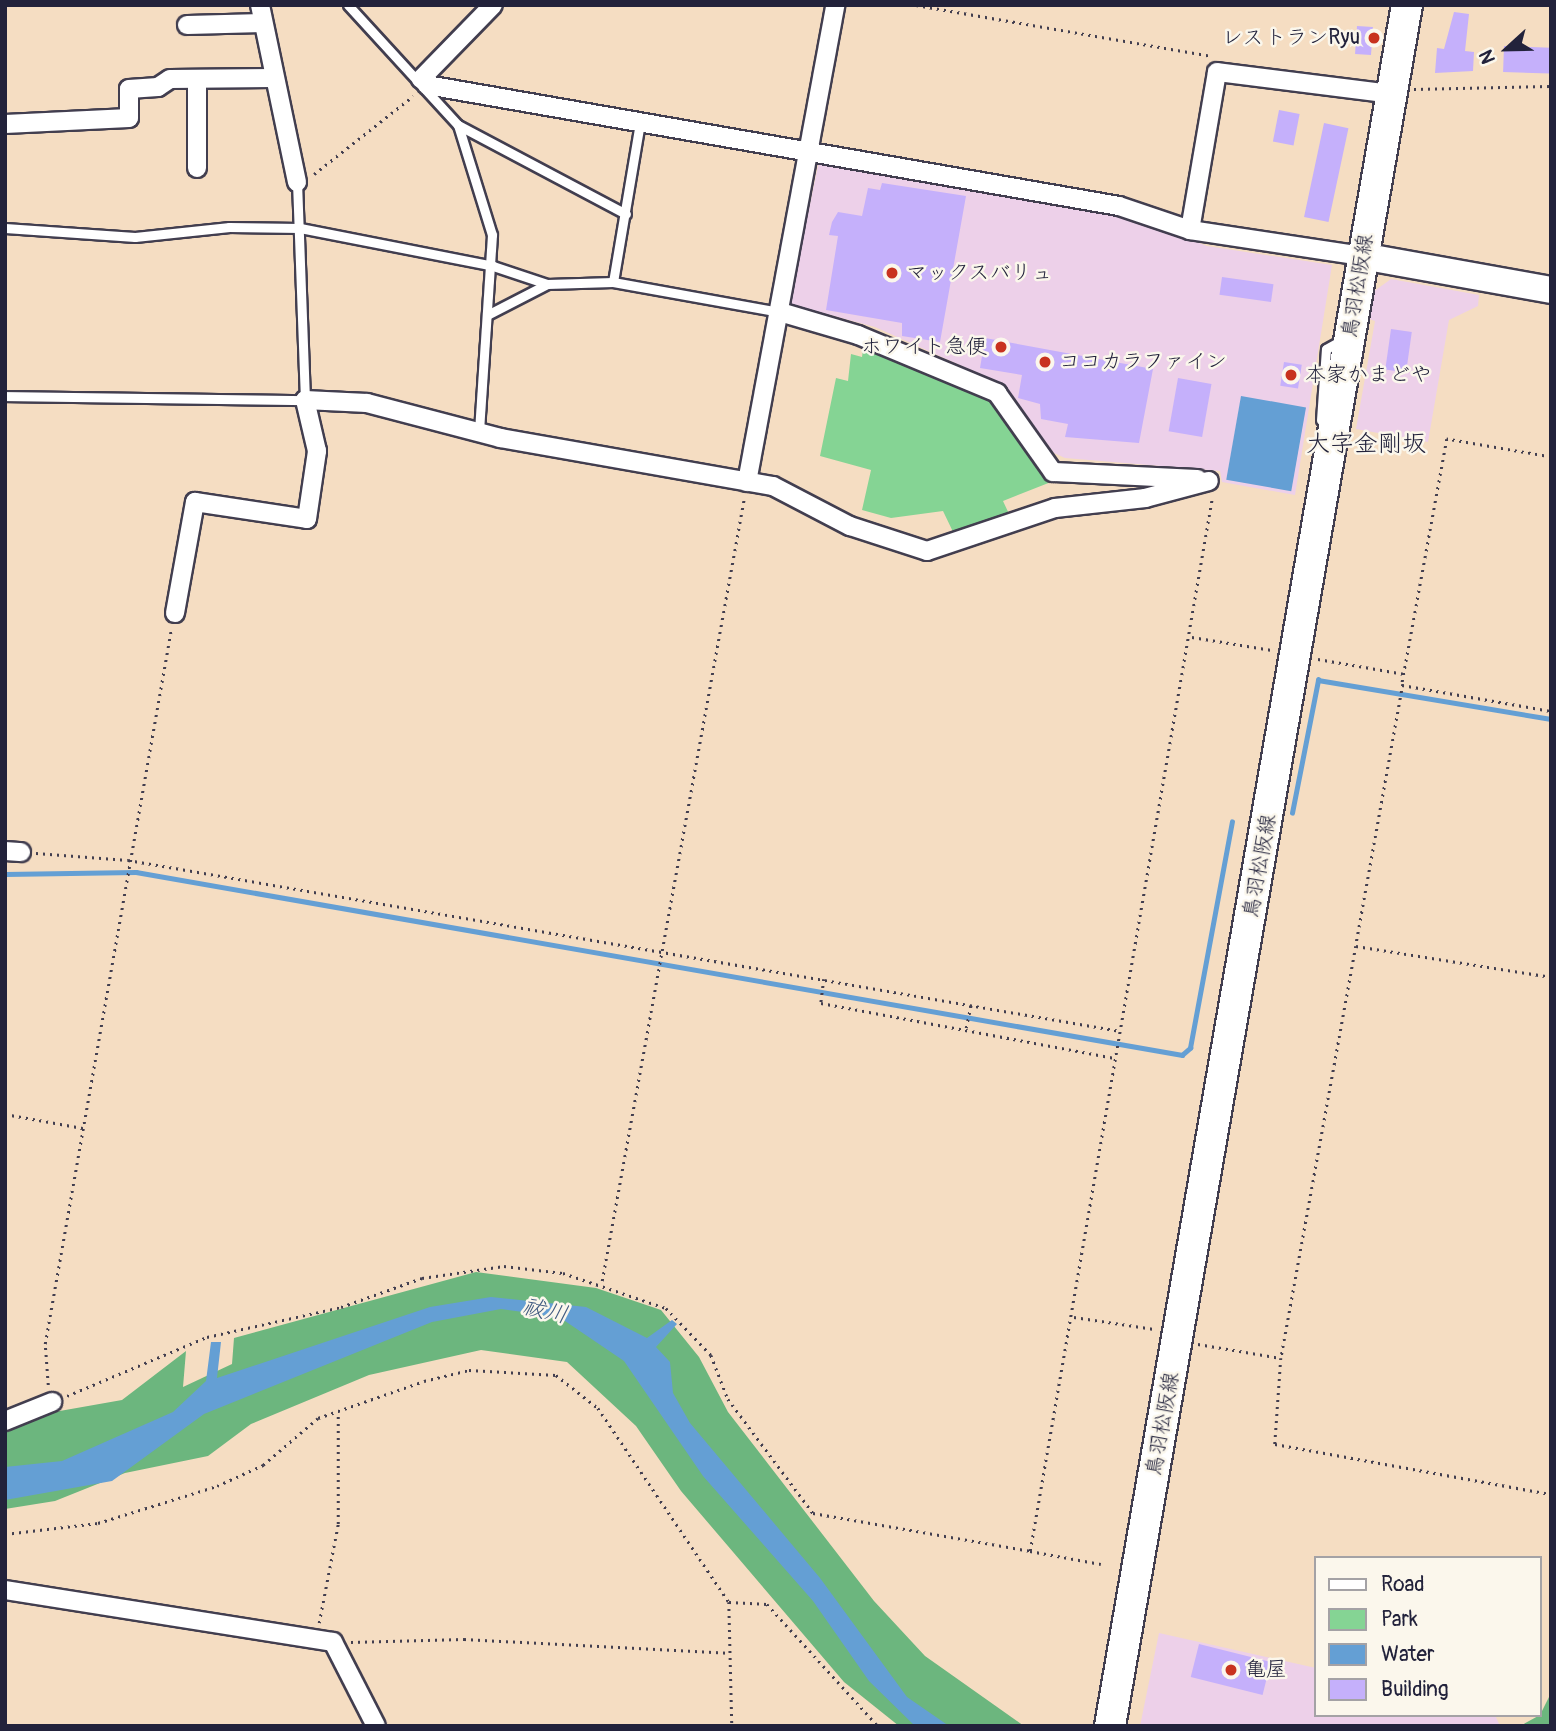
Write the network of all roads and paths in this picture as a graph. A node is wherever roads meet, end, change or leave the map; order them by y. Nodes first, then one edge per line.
1 (348, 5) edge
2 (493, 5) edge
3 (835, 5) edge
4 (916, 5) edge
5 (1407, 5) edge
6 (262, 14) edge
7 (187, 25) dead end
8 (1228, 74) junction
9 (272, 78) junction
10 (197, 79) junction
11 (424, 82) junction
12 (1551, 86) edge
13 (1393, 88) junction
14 (640, 122) junction
15 (5, 124) edge
16 (457, 125) junction
17 (809, 151) junction
18 (197, 168) dead end
19 (297, 182) junction
20 (626, 214) junction
21 (5, 228) edge
22 (300, 228) junction
23 (1191, 230) junction
24 (1362, 257) junction
25 (493, 266) junction
26 (613, 282) junction
27 (547, 284) junction
28 (1551, 290) edge
29 (780, 312) junction
30 (489, 314) junction
31 (5, 396) edge
32 (305, 400) junction
33 (479, 433) junction
34 (1551, 457) edge
35 (1209, 481) junction
36 (747, 482) junction
37 (175, 613) joint
38 (1192, 637) junction
39 (1287, 653) dead end
40 (1308, 657) dead end
41 (1405, 674) junction
42 (1402, 685) junction
43 (1551, 711) edge
44 (13, 852) edge
45 (128, 860) junction
46 (1356, 946) junction
47 (661, 951) junction
48 (1551, 977) edge
49 (824, 979) junction
50 (971, 1004) junction
51 (966, 1028) junction
52 (1120, 1033) junction
53 (1116, 1057) junction
54 (5, 1114) edge
55 (83, 1128) junction
56 (602, 1282) junction
57 (1073, 1317) junction
58 (1167, 1333) dead end
59 (1189, 1341) dead end
60 (1281, 1358) junction
61 (52, 1402) junction
62 (337, 1411) junction
63 (5, 1421) edge
64 (1551, 1494) edge
65 (5, 1534) edge
66 (1030, 1551) junction
67 (1101, 1564) dead end
68 (5, 1590) edge
69 (729, 1602) junction
70 (330, 1641) junction
71 (729, 1653) junction
72 (376, 1726) edge
73 (732, 1726) edge
74 (878, 1726) edge
75 (1110, 1726) edge

1 - 11 lane
2 - 11 street
3 - 17 street
4 - 8 path
5 - 13 main road, 鳥羽松阪線
6 - 7 street
6 - 9 street
8 - 13 street
8 - 23 street
9 - 10 street
9 - 19 street
10 - 15 street
10 - 18 street
11 - 14 street
11 - 16 lane
11 - 19 path
12 - 13 path
13 - 24 main road, 鳥羽松阪線
14 - 17 street
14 - 20 lane
16 - 20 lane
16 - 25 lane
17 - 23 street
17 - 29 street
19 - 22 lane
20 - 26 lane
21 - 22 lane
22 - 25 lane
22 - 32 lane
23 - 24 street
24 - 28 main road
24 - 75 main road, 鳥羽松阪線
25 - 27 lane
25 - 30 lane
26 - 27 lane
26 - 29 lane
27 - 30 lane
29 - 35 street
29 - 36 street
30 - 33 lane
31 - 32 lane
32 - 33 street
32 - 37 street
33 - 36 street
34 - 41 path
35 - 36 street
35 - 38 path
36 - 47 path
37 - 45 path
38 - 39 path
38 - 52 path
40 - 41 path
41 - 42 path
42 - 43 path
42 - 46 path
44 - 45 path
45 - 47 path
45 - 55 path
46 - 48 path
46 - 60 path
47 - 49 path
47 - 56 path
49 - 50 path
49 - 51 path
50 - 51 path
50 - 52 path
51 - 53 path
52 - 53 path
53 - 57 path
54 - 55 path
55 - 61 path
56 - 61 path
56 - 66 path
57 - 58 path
57 - 66 path
59 - 60 path
60 - 64 path
61 - 63 street
62 - 65 path
62 - 69 path
62 - 70 path
66 - 67 path
68 - 70 street
69 - 71 path
69 - 74 path
70 - 71 path
70 - 72 street
71 - 73 path

